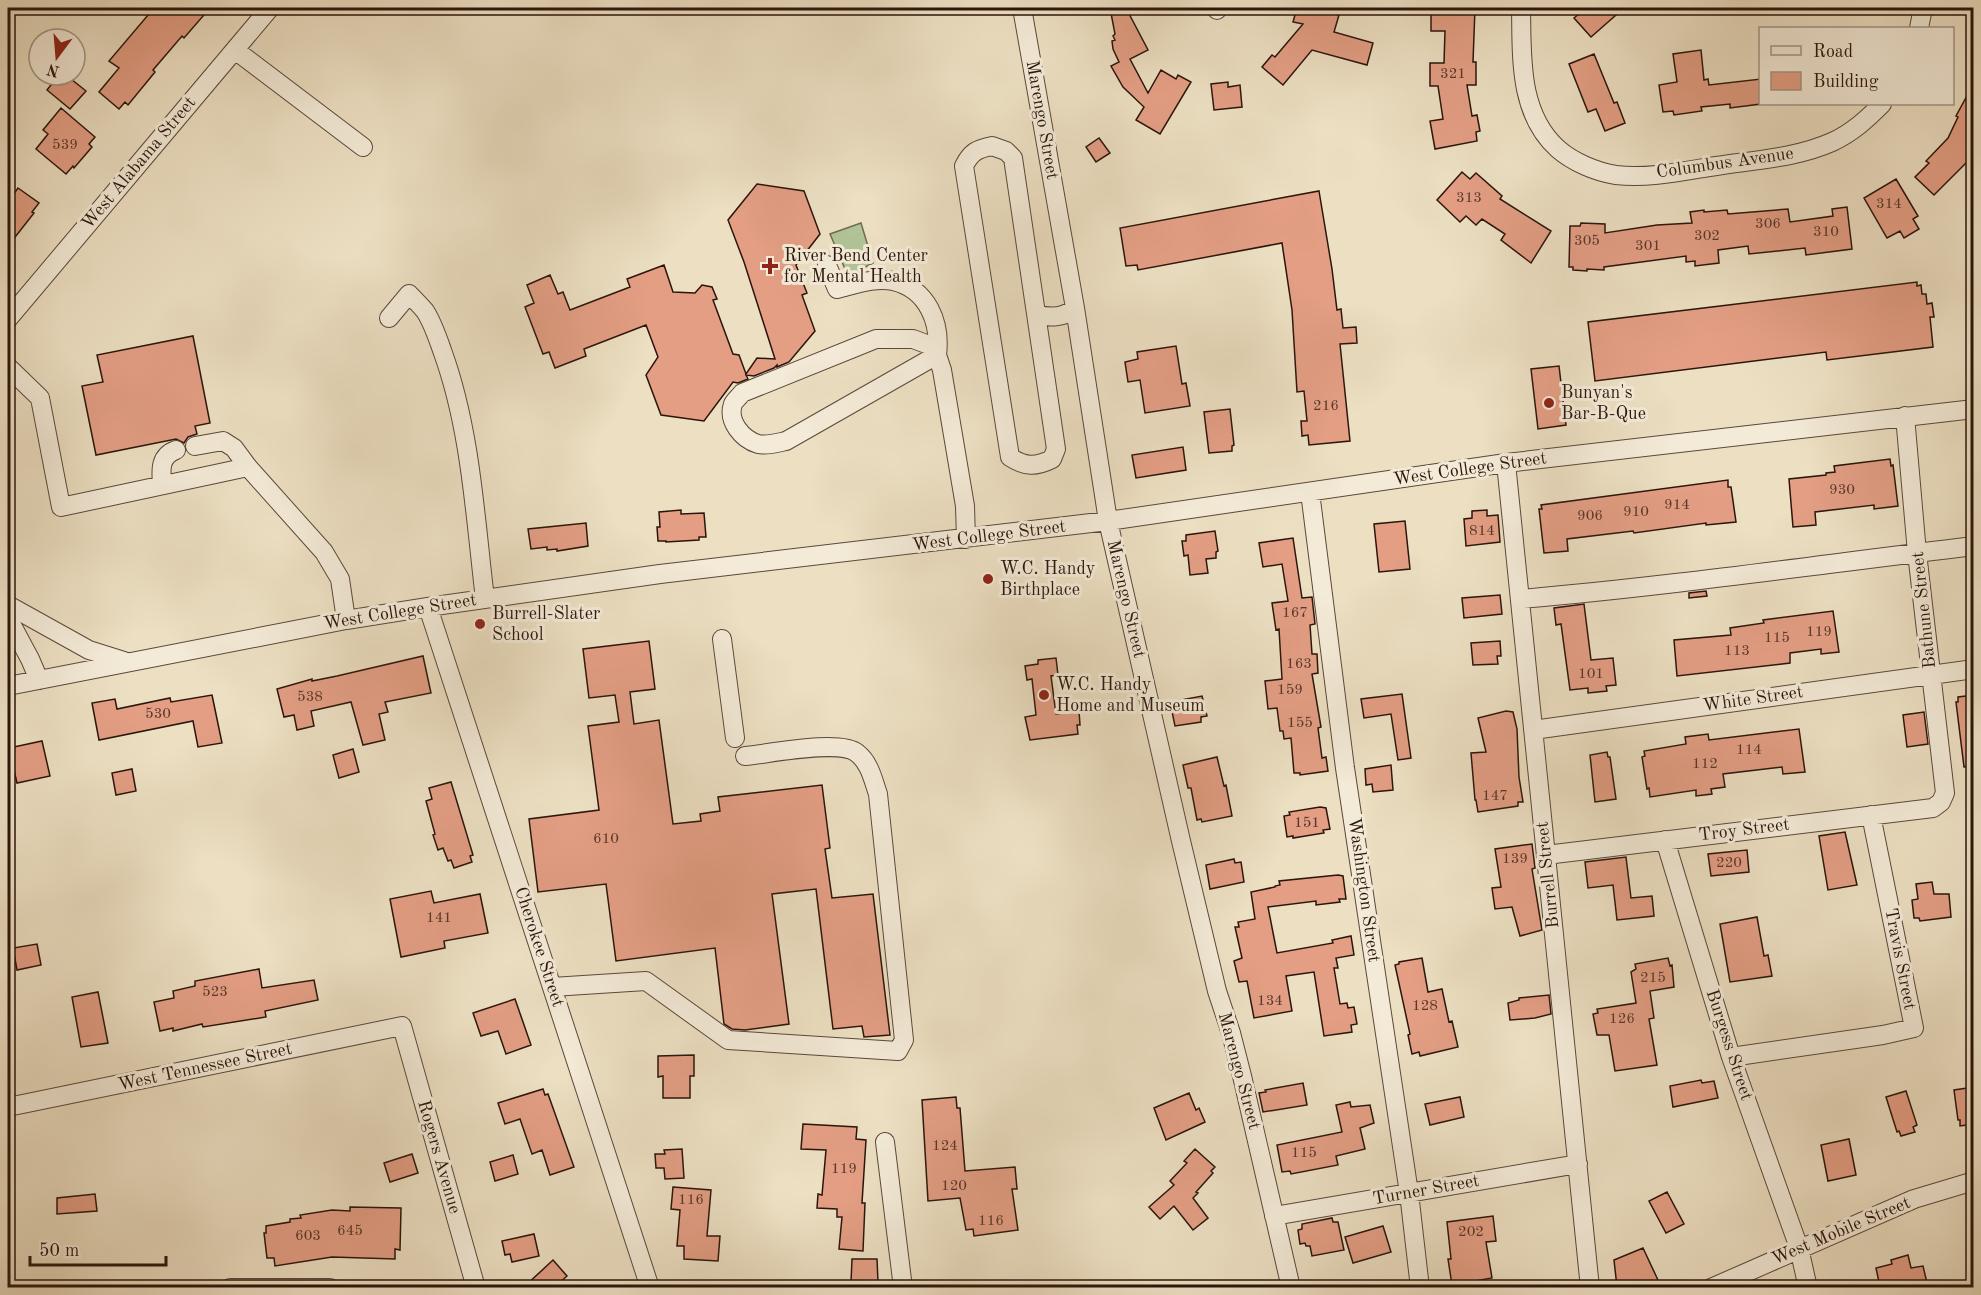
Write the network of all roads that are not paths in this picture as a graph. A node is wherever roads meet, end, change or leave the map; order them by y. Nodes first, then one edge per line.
1 (270, 8) edge
2 (1022, 8) edge
3 (1521, 8) edge
4 (1923, 8) edge
5 (1919, 27) edge
6 (235, 50) junction
7 (1881, 105) edge
8 (363, 147) dead end
9 (827, 265) dead end
10 (1075, 308) junction
11 (1036, 314) junction
12 (389, 318) dead end
13 (8, 319) edge
14 (937, 355) junction
15 (8, 367) edge
16 (1974, 409) edge
17 (1905, 416) junction
18 (195, 446) dead end
19 (176, 450) dead end
20 (1506, 463) junction
21 (249, 466) junction
22 (162, 485) junction
23 (1310, 492) junction
24 (1108, 521) junction
25 (966, 539) junction
26 (1974, 546) edge
27 (1917, 553) junction
28 (485, 599) junction
29 (1521, 599) junction
30 (8, 605) edge
31 (428, 607) junction
32 (8, 618) edge
33 (346, 620) junction
34 (722, 639) dead end
35 (125, 662) junction
36 (1974, 669) edge
37 (1931, 675) junction
38 (39, 680) junction
39 (8, 686) edge
40 (1533, 730) junction
41 (735, 738) dead end
42 (745, 756) dead end
43 (1941, 802) joint
44 (1871, 815) junction
45 (1665, 840) junction
46 (1546, 855) junction
47 (552, 987) junction
48 (402, 1026) joint
49 (1731, 1057) junction
50 (8, 1107) edge
51 (885, 1142) dead end
52 (1578, 1164) junction
53 (1974, 1181) edge
54 (1409, 1193) junction
55 (1274, 1216) junction
56 (1799, 1248) junction
57 (230, 1287) edge
58 (250, 1287) edge
59 (330, 1287) edge
60 (476, 1287) edge
61 (650, 1287) edge
62 (903, 1287) edge
63 (1291, 1287) edge
64 (1420, 1287) edge
65 (1590, 1287) edge
66 (1710, 1287) edge
67 (1808, 1287) edge

1 - 6 street, West Alabama Street
2 - 10 street, Marengo Street
3 - 7 street, Columbus Avenue
4 - 5 street
6 - 8 street
6 - 13 street, West Alabama Street
9 - 14 street
10 - 11 street
10 - 24 street, Marengo Street
11 - 11 street
12 - 28 street
14 - 14 street
14 - 25 street
15 - 22 street
16 - 17 street, West College Street
17 - 20 street, West College Street
17 - 27 street, Bathune Street
18 - 21 street
19 - 22 street
20 - 23 street, West College Street
20 - 29 street, Burrell Street
21 - 22 street
21 - 33 street
23 - 24 street, West College Street
23 - 54 street, Washington Street
24 - 25 street, West College Street
24 - 55 street, Marengo Street
25 - 28 street, West College Street
26 - 27 street
27 - 29 street
27 - 37 street, Bathune Street
28 - 31 street, West College Street
29 - 40 street, Burrell Street
30 - 35 street
31 - 33 street, West College Street
31 - 47 street, Cherokee Street
32 - 38 street
33 - 35 street, West College Street
34 - 41 street
35 - 38 street, West College Street
36 - 37 street, White Street
37 - 40 street, White Street
37 - 43 street, Bathune Street
38 - 39 street, West College Street
40 - 46 street, Burrell Street
42 - 47 street
43 - 44 street, Troy Street
44 - 45 street, Troy Street
44 - 49 street, Travis Street
45 - 46 street, Troy Street
45 - 49 street, Burgess Street
46 - 52 street, Burrell Street
47 - 61 street, Cherokee Street
48 - 50 street, West Tennessee Street
48 - 60 street, Rogers Avenue
49 - 56 street, Burgess Street
51 - 62 street
52 - 54 street, Turner Street
52 - 65 street, Burrell Street
53 - 56 street, West Mobile Street
54 - 55 street, Turner Street
54 - 64 street, Washington Street
55 - 63 street, Marengo Street
56 - 66 street, West Mobile Street
56 - 67 street, Burgess Street
57 - 58 street
58 - 59 street

